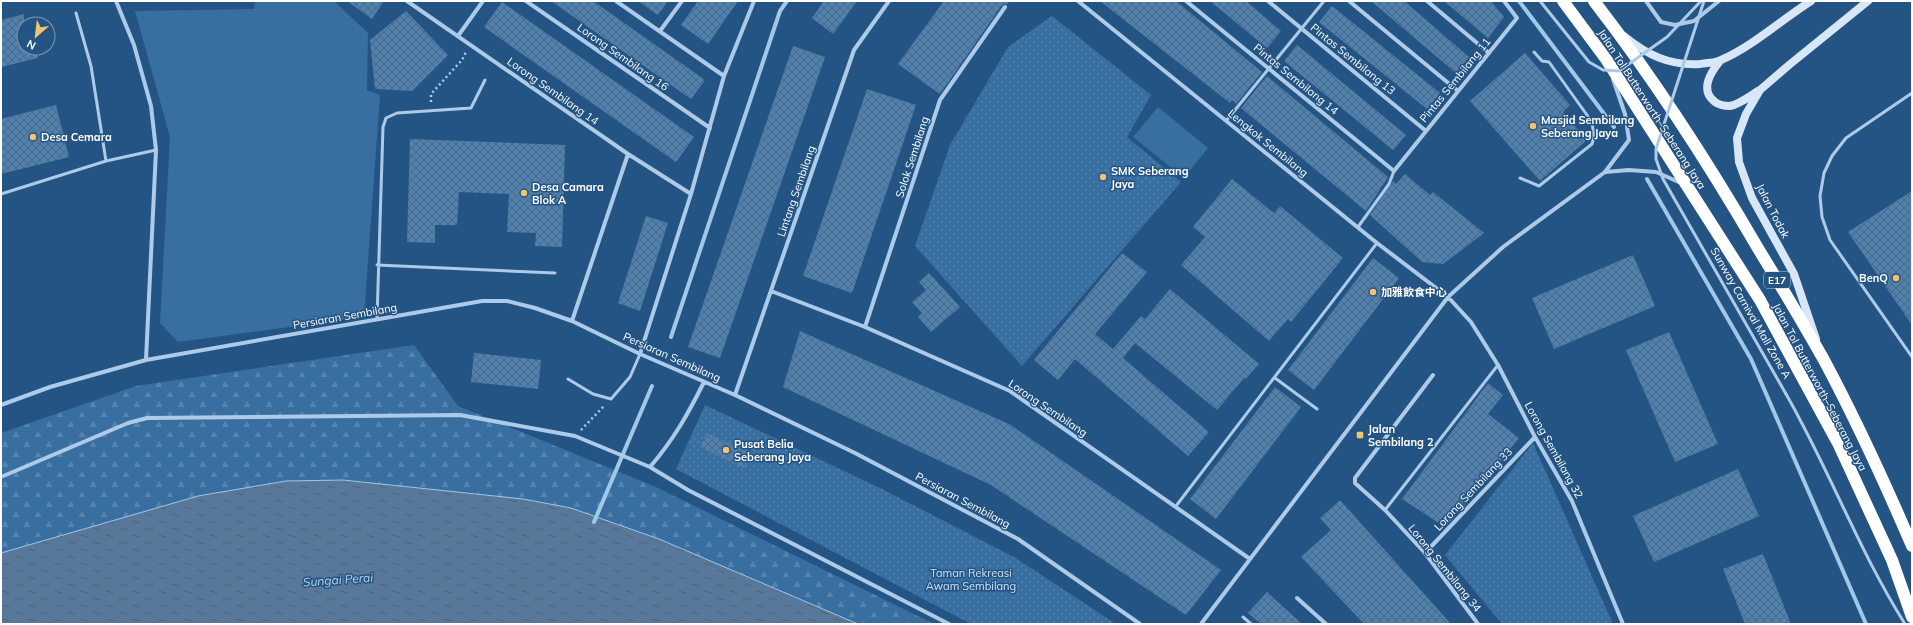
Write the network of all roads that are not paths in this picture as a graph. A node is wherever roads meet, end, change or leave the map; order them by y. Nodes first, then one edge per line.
1 (116, 1) edge
2 (407, 1) edge
3 (483, 1) edge
4 (526, 1) edge
5 (682, 1) edge
6 (754, 1) edge
7 (889, 1) edge
8 (1078, 1) edge
9 (1186, 1) edge
10 (1268, 1) edge
11 (1324, 1) edge
12 (1349, 1) edge
13 (1427, 1) edge
14 (1504, 1) edge
15 (1540, 1) edge
16 (1563, 1) edge
17 (1594, 1) edge
18 (1646, 1) edge
19 (1701, 1) edge
20 (1704, 1) edge
21 (1719, 1) edge
22 (1811, 1) edge
23 (1868, 1) edge
24 (618, 2) edge
25 (1005, 7) dead end
26 (76, 13) dead end
27 (1301, 28) junction
28 (1616, 29) junction
29 (660, 31) junction
30 (458, 36) junction
31 (1534, 52) dead end
32 (1489, 53) junction
33 (1606, 59) junction
34 (1720, 61) junction
35 (1268, 68) junction
36 (724, 76) junction
37 (485, 80) dead end
38 (1760, 90) junction
39 (1458, 91) junction
40 (1912, 93) edge
41 (1226, 121) junction
42 (710, 128) junction
43 (1426, 131) junction
44 (156, 150) junction
45 (628, 154) junction
46 (106, 161) junction
47 (1394, 171) junction
48 (1604, 172) junction
49 (1520, 178) dead end
50 (1687, 185) junction
51 (1, 194) edge
52 (691, 194) junction
53 (1358, 227) junction
54 (1377, 243) junction
55 (377, 265) junction
56 (555, 273) dead end
57 (771, 291) junction
58 (1448, 297) junction
59 (377, 319) junction
60 (572, 321) junction
61 (865, 327) junction
62 (640, 354) junction
63 (1912, 357) edge
64 (146, 360) junction
65 (1823, 360) junction
66 (1498, 365) junction
67 (1433, 376) dead end
68 (1274, 378) junction
69 (568, 379) dead end
70 (704, 382) junction
71 (735, 395) junction
72 (1, 405) edge
73 (1317, 409) dead end
74 (1535, 437) junction
75 (650, 467) junction
76 (1, 477) edge
77 (1176, 506) junction
78 (1385, 510) junction
79 (1912, 546) edge
80 (1425, 553) junction
81 (1250, 559) junction
82 (1297, 598) dead end
83 (1243, 617) dead end
84 (1912, 617) edge
85 (949, 624) edge
86 (1140, 624) edge
87 (1201, 624) edge
88 (1251, 624) edge
89 (1326, 624) edge
90 (1478, 624) edge
91 (1623, 624) edge
92 (1906, 624) edge

1 - 44 street
2 - 30 street, Lorong Sembilang 14
3 - 30 street
4 - 42 street, Lorong Sembilang 16
5 - 29 street
6 - 36 street
7 - 57 street, Lintang Sembilang
8 - 41 street, Lengkok Sembilang
9 - 35 street, Pintas Sembilang 14
10 - 27 street, Pintas Sembilang 13
11 - 27 lane
12 - 39 street
13 - 32 street
14 - 32 street, Pintas Sembilang 11
15 - 19 lane, bridge
16 - 33 highway, Jalan Tol Butterworth–Seberang Jaya / E17
17 - 28 highway, Jalan Tol Butterworth–Seberang Jaya / E17
18 - 21 street
20 - 92 lane, Sunway Carnival Mall Zone A, bridge
22 - 34 main road
23 - 38 main road, Jalan Todak
24 - 29 street
25 - 61 street, Solok Sembilang
26 - 46 lane
27 - 35 lane
27 - 43 street, Pintas Sembilang 13
28 - 34 main road
28 - 65 highway, Jalan Tol Butterworth–Seberang Jaya / E17
29 - 36 street
30 - 45 street, Lorong Sembilang 14
31 - 49 lane
32 - 39 street, Pintas Sembilang 11
33 - 48 street
33 - 50 highway, Jalan Tol Butterworth–Seberang Jaya / E17
34 - 38 main road
35 - 41 lane
35 - 47 street, Pintas Sembilang 14
36 - 42 street
37 - 55 lane
38 - 65 main road, Jalan Todak
39 - 43 street, Pintas Sembilang 11
40 - 63 lane
41 - 53 street, Lengkok Sembilang
42 - 52 street
43 - 47 street, Pintas Sembilang 11
44 - 46 lane
44 - 64 street
45 - 52 street, Lorong Sembilang 14
45 - 60 street
46 - 51 lane
47 - 53 lane
48 - 50 street
48 - 58 street
50 - 84 highway, Jalan Tol Butterworth–Seberang Jaya / E17
52 - 62 street
53 - 54 street, Lengkok Sembilang
54 - 58 street, Lengkok Sembilang
54 - 68 lane
55 - 56 lane
55 - 59 lane
57 - 61 street, Lorong Sembilang
57 - 71 street, Lintang Sembilang
58 - 66 street, Lorong Sembilang 32
58 - 81 street
59 - 60 street, Persiaran Sembilang
59 - 64 street, Persiaran Sembilang
60 - 62 street, Persiaran Sembilang
61 - 77 street, Lorong Sembilang
62 - 69 lane
62 - 70 street, Persiaran Sembilang
64 - 72 street, Persiaran Sembilang
65 - 79 highway, Jalan Tol Butterworth–Seberang Jaya / E17
66 - 74 street, Lorong Sembilang 32
66 - 78 lane
67 - 78 street, Lorong Sembilang 34
68 - 73 lane
68 - 77 lane
70 - 71 street, Persiaran Sembilang
70 - 75 street
71 - 86 street, Persiaran Sembilang
74 - 80 street, Lorong Sembilang 33
74 - 91 street, Lorong Sembilang 32
75 - 76 street
75 - 85 street
77 - 81 street, Lorong Sembilang
78 - 80 street, Lorong Sembilang 34
80 - 90 street, Lorong Sembilang 34
81 - 87 street
82 - 89 street
83 - 88 lane

